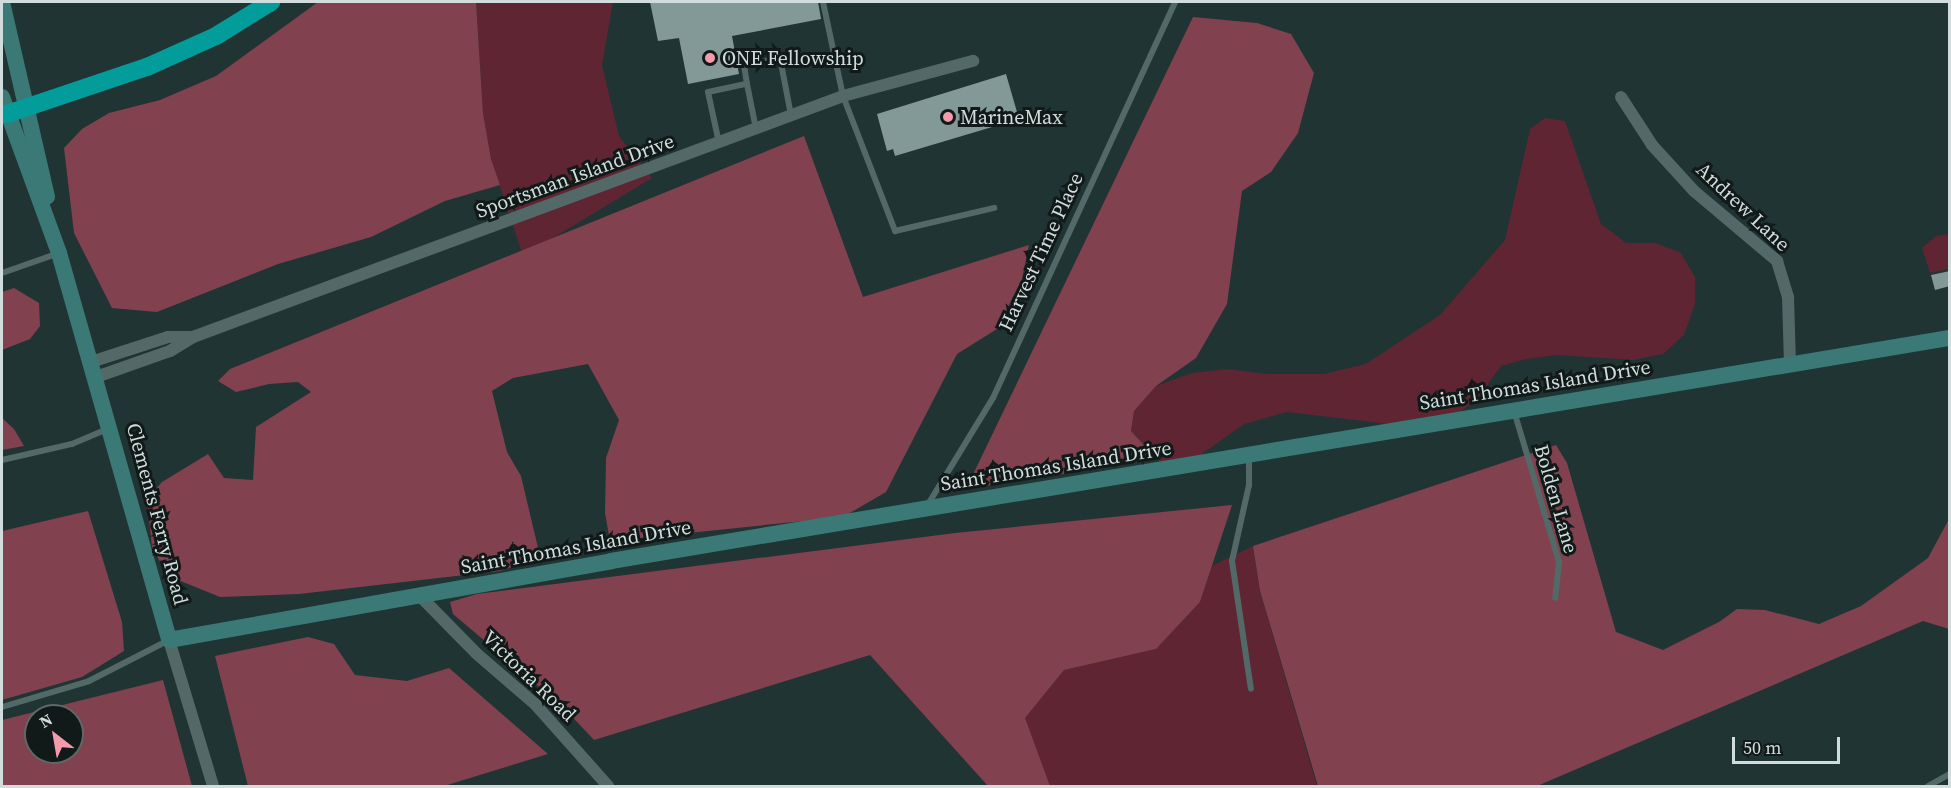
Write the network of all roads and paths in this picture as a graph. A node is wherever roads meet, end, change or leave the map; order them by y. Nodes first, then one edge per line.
1 (2, 2) edge
2 (271, 2) edge
3 (823, 2) edge
4 (1175, 2) edge
5 (973, 61) dead end
6 (747, 84) junction
7 (843, 96) junction
8 (1621, 97) dead end
9 (4, 105) edge
10 (28, 107) junction
11 (791, 116) junction
12 (756, 129) junction
13 (718, 143) junction
14 (994, 208) dead end
15 (59, 253) junction
16 (2, 273) edge
17 (1950, 338) edge
18 (1790, 364) junction
19 (94, 369) junction
20 (1514, 410) junction
21 (111, 428) junction
22 (1249, 455) junction
23 (2, 460) edge
24 (925, 509) junction
25 (420, 596) junction
26 (1555, 598) dead end
27 (170, 640) junction
28 (1251, 689) dead end
29 (2, 707) edge
30 (1950, 774) edge
31 (213, 786) edge
32 (608, 786) edge
33 (1928, 786) edge

1 - 10 main road, Clements Ferry Road
2 - 10 highway
3 - 7 lane
4 - 24 lane, Harvest Time Place
5 - 7 street, Sportsman Island Drive
6 - 11 lane
6 - 12 lane
6 - 13 lane
7 - 11 street, Sportsman Island Drive
7 - 14 lane
8 - 18 street, Andrew Lane
9 - 10 highway
9 - 15 main road, Clements Ferry Road
10 - 15 main road, Clements Ferry Road
11 - 12 street, Sportsman Island Drive
12 - 13 street, Sportsman Island Drive
13 - 19 street, Sportsman Island Drive
15 - 16 lane
15 - 19 main road, Clements Ferry Road
17 - 18 main road, Saint Thomas Island Drive
18 - 20 main road, Saint Thomas Island Drive
19 - 21 main road, Clements Ferry Road
20 - 22 main road, Saint Thomas Island Drive
20 - 26 lane, Bolden Lane
21 - 23 lane
21 - 27 main road, Clements Ferry Road
22 - 24 main road, Saint Thomas Island Drive
22 - 28 lane
24 - 25 main road, Saint Thomas Island Drive
25 - 27 main road, Saint Thomas Island Drive
25 - 32 street, Victoria Road
27 - 29 lane
27 - 31 street, Clements Ferry Road
30 - 33 lane

